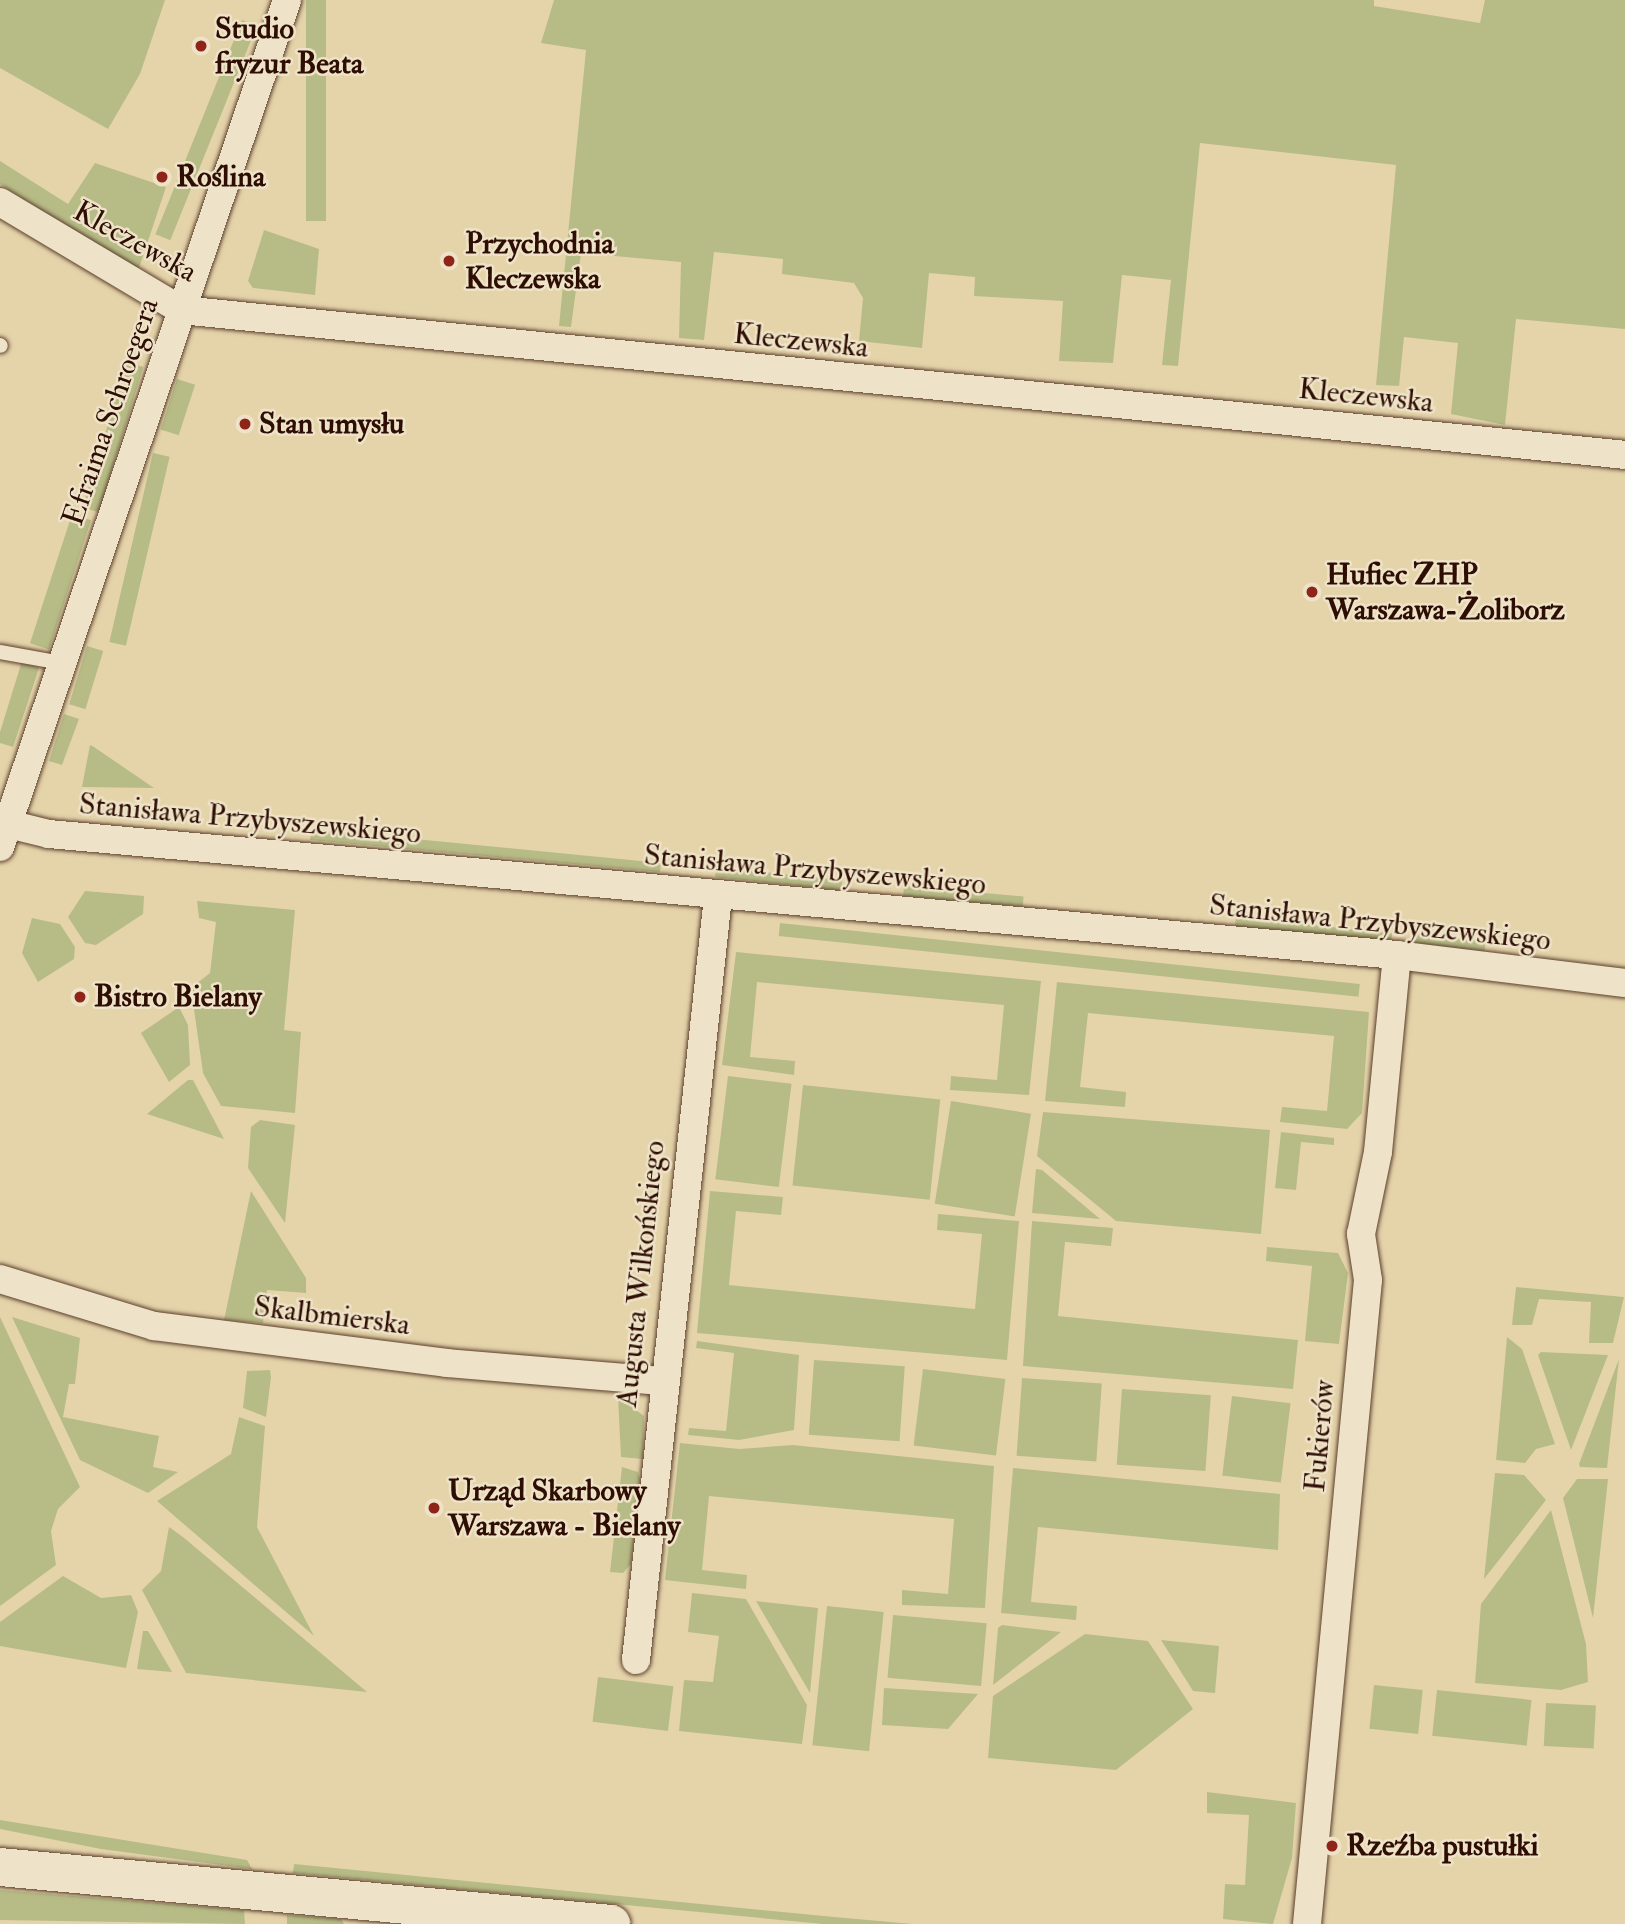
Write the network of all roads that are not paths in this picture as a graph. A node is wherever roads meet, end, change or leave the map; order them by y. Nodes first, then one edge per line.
1 (287, 0) edge
2 (0, 202) edge
3 (181, 310) junction
4 (1625, 455) edge
5 (0, 652) edge
6 (61, 663) junction
7 (2, 831) edge
8 (718, 896) junction
9 (1397, 955) junction
10 (1625, 983) edge
11 (0, 1279) edge
12 (662, 1381) junction
13 (636, 1660) dead end
14 (0, 1867) edge
15 (402, 1906) junction
16 (368, 1924) edge
17 (611, 1924) edge
18 (1307, 1924) edge

1 - 3 street, Efraima Schroegera
2 - 3 street, Kleczewska
3 - 4 street, Kleczewska
3 - 6 street, Efraima Schroegera
5 - 6 lane
6 - 7 street, Efraima Schroegera
7 - 8 street, Stanisława Przybyszewskiego
8 - 9 street, Stanisława Przybyszewskiego
8 - 12 street, Augusta Wilkońskiego
9 - 10 street, Stanisława Przybyszewskiego
9 - 18 street, Fukierów
11 - 12 street, Skalbmierska
12 - 13 street, Augusta Wilkońskiego
14 - 15 main road
15 - 16 street
15 - 17 main road

